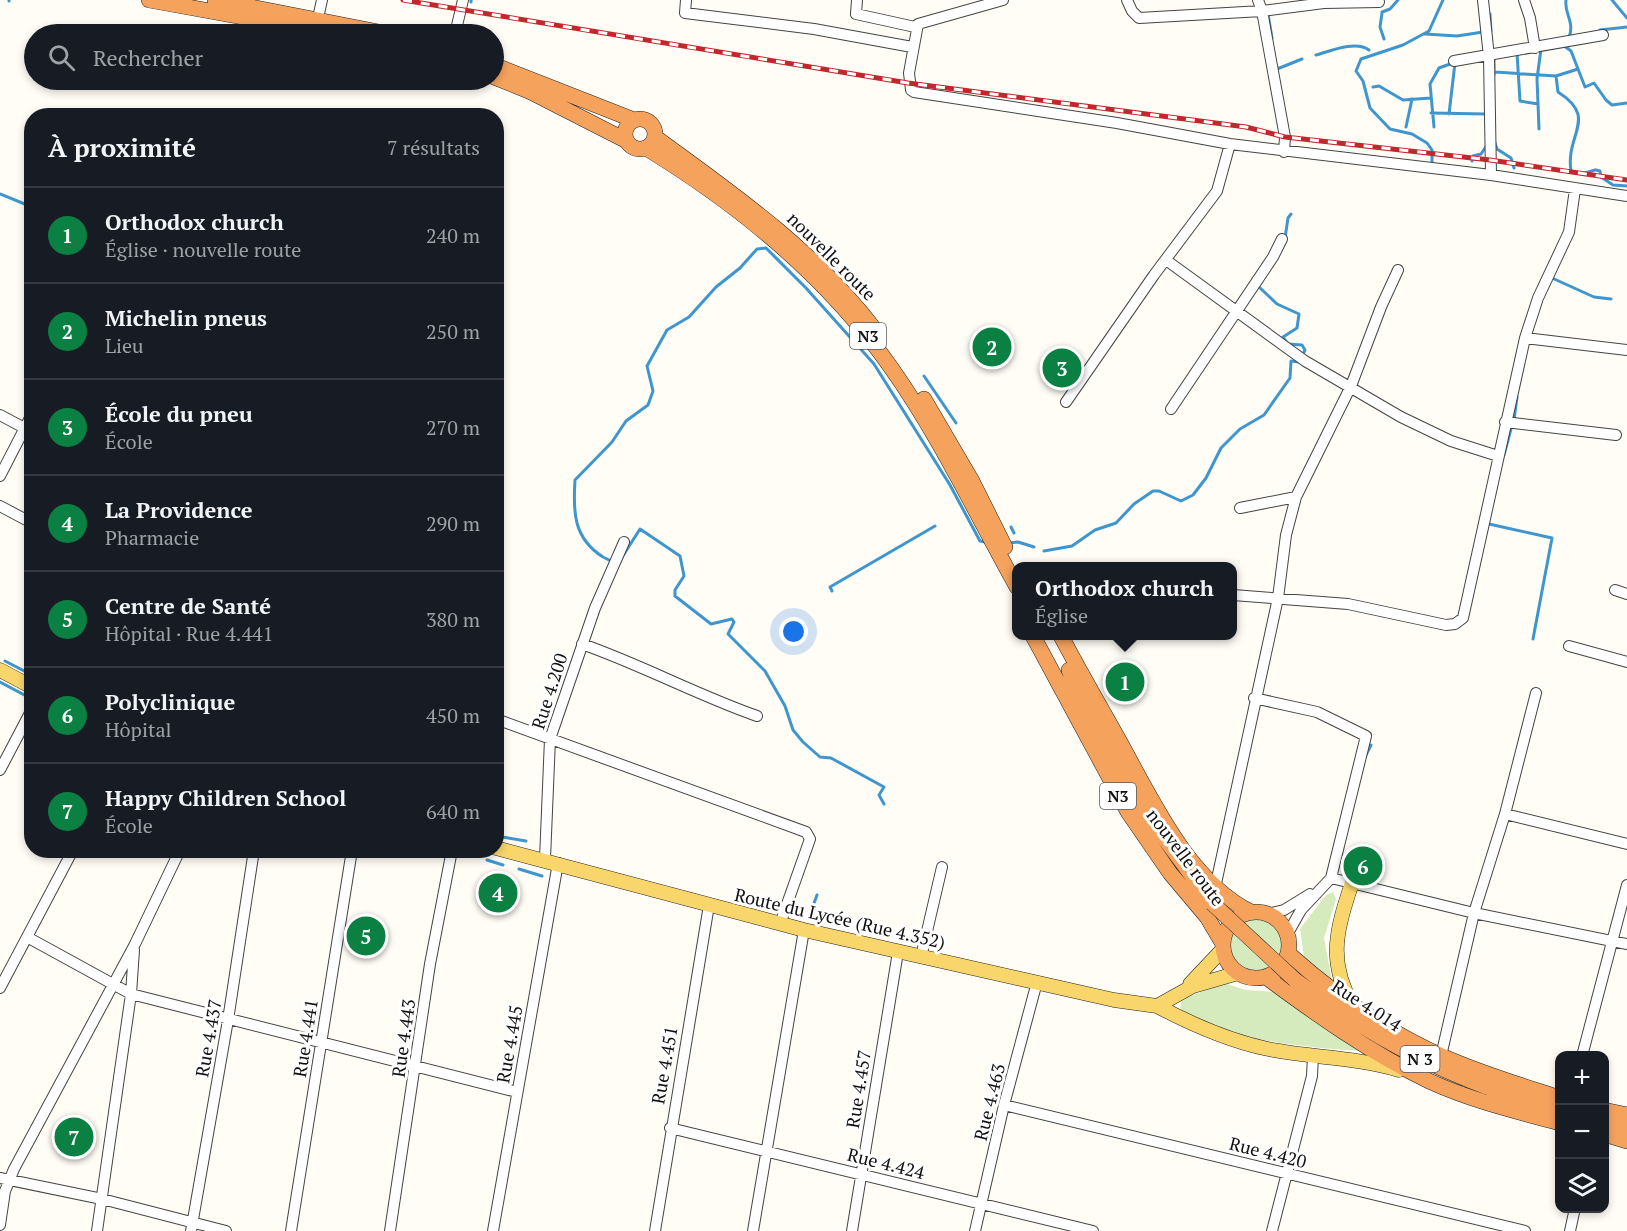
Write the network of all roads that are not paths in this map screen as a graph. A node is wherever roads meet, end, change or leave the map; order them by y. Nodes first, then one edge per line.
1 (149, 0) edge
2 (215, 0) edge
3 (322, 0) edge
4 (463, 0) edge
5 (686, 0) edge
6 (857, 0) edge
7 (1000, 0) edge
8 (1127, 0) edge
9 (1483, 0) edge
10 (1524, 0) edge
11 (1379, 2) dead end
12 (265, 4) edge
13 (1260, 5) edge
14 (318, 18) junction
15 (282, 24) edge
16 (345, 24) edge
17 (457, 24) edge
18 (915, 27) junction
19 (1603, 35) dead end
20 (912, 47) junction
21 (1535, 48) junction
22 (1489, 57) junction
23 (1454, 61) dead end
24 (504, 69) edge
25 (504, 80) edge
26 (634, 120) junction
27 (627, 141) junction
28 (651, 142) junction
29 (1230, 144) junction
30 (1284, 152) junction
31 (1491, 175) junction
32 (1575, 189) junction
33 (1627, 196) edge
34 (1282, 239) dead end
35 (1166, 260) junction
36 (1398, 270) dead end
37 (1236, 313) junction
38 (1525, 338) junction
39 (1627, 350) edge
40 (1351, 386) junction
41 (1066, 402) dead end
42 (1171, 409) dead end
43 (0, 416) edge
44 (1505, 422) junction
45 (24, 428) edge
46 (1616, 435) dead end
47 (24, 437) edge
48 (1498, 456) junction
49 (0, 476) edge
50 (1296, 497) junction
51 (0, 506) edge
52 (1240, 508) dead end
53 (24, 519) edge
54 (624, 542) dead end
55 (1012, 565) edge
56 (1615, 590) dead end
57 (1237, 594) edge
58 (1627, 594) edge
59 (1278, 598) junction
60 (1035, 640) edge
61 (1045, 640) edge
62 (1053, 640) edge
63 (1063, 640) edge
64 (582, 644) junction
65 (1569, 646) dead end
66 (1627, 662) edge
67 (0, 670) edge
68 (24, 683) edge
69 (1536, 693) dead end
70 (1080, 698) junction
71 (1254, 698) junction
72 (757, 716) dead end
73 (504, 722) edge
74 (24, 724) edge
75 (550, 739) junction
76 (0, 770) edge
77 (1505, 814) junction
78 (1627, 844) edge
79 (504, 850) edge
80 (69, 858) edge
81 (176, 858) edge
82 (253, 858) edge
83 (351, 858) edge
84 (450, 858) edge
85 (551, 861) junction
86 (942, 867) dead end
87 (1331, 878) junction
88 (1352, 883) junction
89 (1627, 885) edge
90 (1318, 890) junction
91 (1214, 895) junction
92 (709, 905) junction
93 (1251, 912) junction
94 (1474, 913) junction
95 (1268, 914) junction
96 (780, 924) junction
97 (804, 930) junction
98 (1287, 933) junction
99 (27, 937) junction
100 (1612, 941) junction
101 (135, 944) junction
102 (1627, 944) edge
103 (1223, 946) junction
104 (898, 952) junction
105 (1288, 954) junction
106 (921, 957) junction
107 (1238, 973) junction
108 (1266, 977) junction
109 (1037, 982) junction
110 (113, 985) junction
111 (0, 988) edge
112 (131, 994) junction
113 (1177, 997) junction
114 (1157, 1006) junction
115 (1353, 1006) junction
116 (228, 1020) junction
117 (321, 1043) junction
118 (1583, 1051) edge
119 (1313, 1056) junction
120 (1441, 1056) junction
121 (415, 1067) junction
122 (1428, 1080) junction
123 (517, 1092) junction
124 (1555, 1096) edge
125 (1004, 1105) junction
126 (1555, 1109) edge
127 (1609, 1111) edge
128 (1627, 1115) edge
129 (1555, 1122) edge
130 (1609, 1123) edge
131 (670, 1128) junction
132 (1627, 1128) edge
133 (1609, 1135) edge
134 (1627, 1140) edge
135 (765, 1151) junction
136 (861, 1174) junction
137 (1288, 1174) junction
138 (5, 1179) edge
139 (102, 1200) junction
140 (981, 1204) junction
141 (1574, 1213) edge
142 (0, 1225) edge
143 (191, 1227) edge
144 (97, 1231) edge
145 (226, 1231) edge
146 (291, 1231) edge
147 (390, 1231) edge
148 (494, 1231) edge
149 (655, 1231) edge
150 (753, 1231) edge
151 (852, 1231) edge
152 (975, 1231) edge
153 (1093, 1231) edge
154 (1272, 1231) edge
155 (1525, 1231) edge
156 (1570, 1231) edge

1 - 15 highway
2 - 12 highway
3 - 14 street
4 - 17 street
5 - 20 street
6 - 18 street
7 - 18 street
8 - 13 street
9 - 22 street
10 - 21 street
11 - 13 street
12 - 14 highway
13 - 30 street
14 - 16 highway
18 - 20 street
19 - 21 street
20 - 29 street
21 - 22 street
22 - 23 street
22 - 31 street
24 - 26 highway
25 - 27 highway
26 - 27 highway
26 - 28 highway
27 - 28 highway
28 - 55 highway, nouvelle route / N3
29 - 30 street
29 - 35 street
30 - 31 street
31 - 32 street
32 - 33 street
32 - 38 street
34 - 37 street
35 - 37 street
35 - 41 street
36 - 40 street
37 - 40 street
37 - 42 street
38 - 39 street
38 - 44 street
40 - 48 street
40 - 50 street
43 - 45 street
44 - 46 street
44 - 48 street
47 - 49 street
48 - 59 street
50 - 52 street
50 - 59 street
51 - 53 street
54 - 64 street, Rue 4.200
56 - 58 street
57 - 59 street
59 - 71 street
60 - 103 highway, nouvelle route / N3
61 - 70 highway, nouvelle route / N3
62 - 70 highway, nouvelle route / N3
63 - 91 highway, nouvelle route / N3
64 - 72 street
64 - 75 street, Rue 4.200
65 - 66 street
67 - 68 main road
69 - 77 street
70 - 91 highway, nouvelle route / N3
71 - 87 street
71 - 91 street
73 - 75 street
74 - 76 street
75 - 85 street, Rue 4.200
75 - 96 street
77 - 78 street
77 - 94 street
79 - 85 main road, Route du Lycée (Rue 4.352)
80 - 99 street
81 - 101 street
82 - 116 street, Rue 4.437
83 - 117 street, Rue 4.441
84 - 121 street, Rue 4.443
85 - 92 main road, Route du Lycée (Rue 4.352)
85 - 123 street, Rue 4.445
86 - 106 street
87 - 88 street
87 - 90 street
88 - 94 street
88 - 115 main road
89 - 100 street
90 - 95 street
90 - 98 street
91 - 93 highway, nouvelle route / N3
91 - 126 highway, Rue 4.014 / N 3, bridge
92 - 96 main road, Route du Lycée (Rue 4.352)
92 - 131 street, Rue 4.451
93 - 95 highway
93 - 103 highway
94 - 100 street
94 - 120 street
95 - 98 highway
96 - 97 main road, Route du Lycée (Rue 4.352)
97 - 104 main road, Route du Lycée (Rue 4.352)
97 - 135 street
98 - 105 highway
99 - 110 street
99 - 111 street
100 - 102 street
100 - 118 street
101 - 110 street
101 - 112 street
103 - 107 highway
103 - 113 main road
104 - 106 main road, Route du Lycée (Rue 4.352)
104 - 136 street, Rue 4.457
105 - 108 highway
105 - 115 highway
106 - 109 main road, Route du Lycée (Rue 4.352)
107 - 108 highway
107 - 113 main road
108 - 122 highway
109 - 114 main road, Route du Lycée (Rue 4.352)
109 - 125 street, Rue 4.463
110 - 112 street
110 - 138 street
112 - 116 street
112 - 139 street
113 - 114 main road
114 - 119 main road
115 - 120 highway
116 - 117 street
116 - 143 street, Rue 4.437
117 - 121 street
117 - 146 street, Rue 4.441
119 - 122 main road
119 - 137 street
120 - 124 highway
121 - 123 street
121 - 147 street, Rue 4.443
122 - 129 highway
123 - 148 street, Rue 4.445
125 - 137 street, Rue 4.420
125 - 140 street, Rue 4.463
127 - 128 highway
130 - 132 highway
131 - 135 street, Rue 4.424
131 - 149 street, Rue 4.451
133 - 134 highway
135 - 136 street, Rue 4.424
135 - 150 street
136 - 140 street, Rue 4.424
136 - 151 street, Rue 4.457
137 - 154 street
137 - 155 street, Rue 4.420
138 - 139 street
138 - 142 street
139 - 143 street
139 - 144 street
140 - 152 street, Rue 4.463
140 - 153 street, Rue 4.424
141 - 156 street
143 - 145 street

